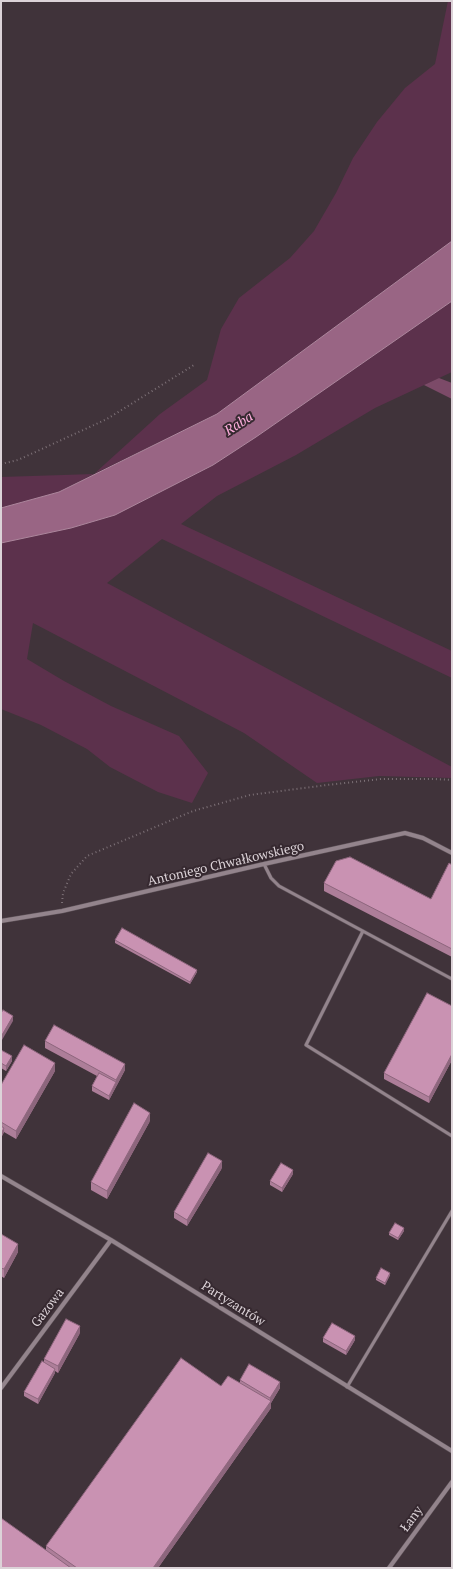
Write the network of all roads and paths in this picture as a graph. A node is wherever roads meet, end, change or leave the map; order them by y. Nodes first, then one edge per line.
1 (194, 366) dead end
2 (1, 464) edge
3 (452, 780) edge
4 (452, 853) edge
5 (264, 864) junction
6 (62, 911) junction
7 (1, 921) edge
8 (363, 931) junction
9 (452, 979) edge
10 (452, 1136) edge
11 (1, 1176) edge
12 (452, 1212) edge
13 (111, 1240) junction
14 (348, 1387) junction
15 (1, 1388) edge
16 (452, 1451) edge
17 (452, 1482) edge
18 (389, 1568) edge

1 - 2 path
3 - 6 path
4 - 5 street, Antoniego Chwałkowskiego
5 - 6 street, Antoniego Chwałkowskiego
5 - 8 lane
6 - 7 street, Antoniego Chwałkowskiego
8 - 9 lane
8 - 10 lane
11 - 13 street, Partyzantów
12 - 14 lane
13 - 14 street, Partyzantów
13 - 15 street, Gazowa
14 - 16 street, Partyzantów
17 - 18 street, Łany

